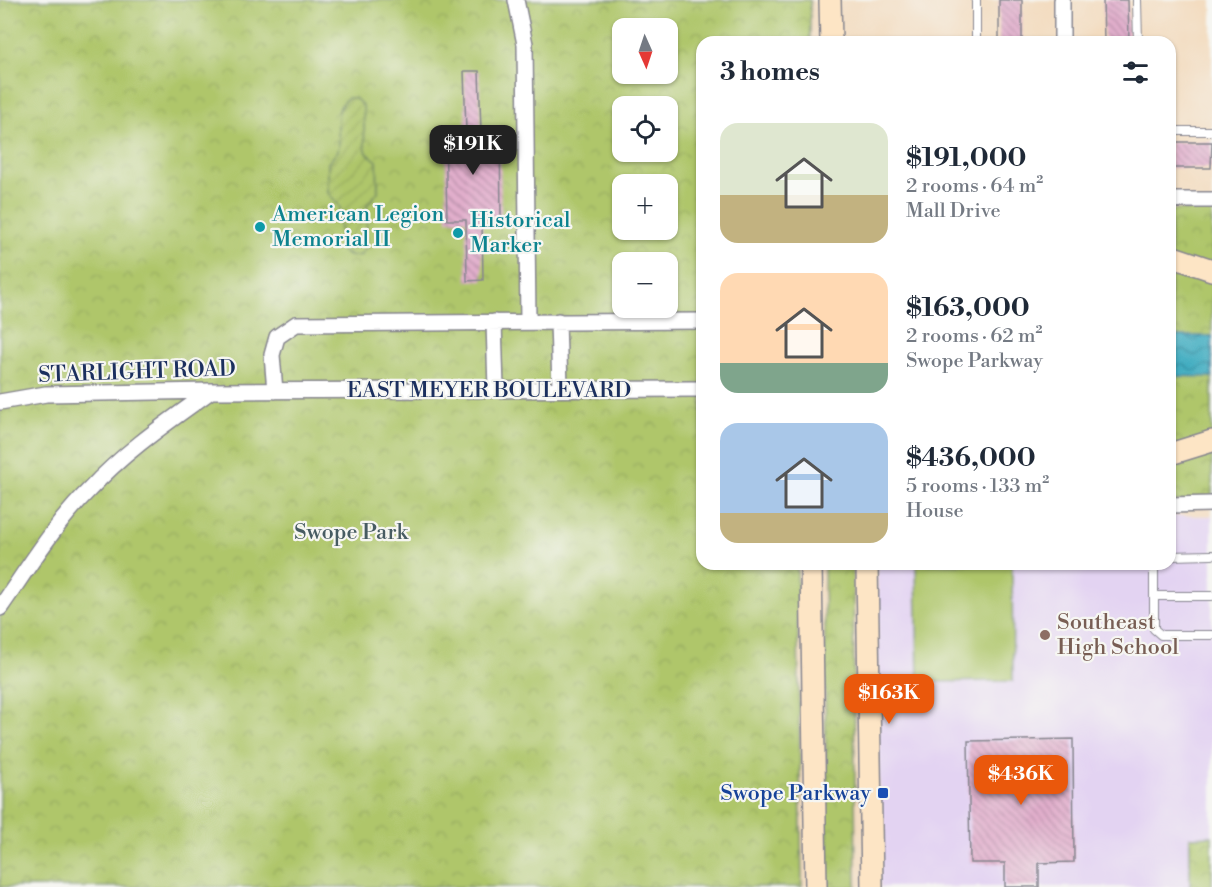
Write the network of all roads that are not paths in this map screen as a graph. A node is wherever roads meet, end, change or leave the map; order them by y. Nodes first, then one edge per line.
1 (516, 0) edge
2 (830, 0) edge
3 (976, 0) edge
4 (1062, 0) edge
5 (1137, 0) edge
6 (831, 36) edge
7 (976, 36) edge
8 (1062, 36) edge
9 (1138, 36) edge
10 (1176, 131) edge
11 (1212, 131) edge
12 (1176, 200) edge
13 (1212, 200) edge
14 (1176, 258) edge
15 (1212, 270) edge
16 (558, 321) junction
17 (696, 321) edge
18 (494, 322) junction
19 (528, 322) junction
20 (560, 388) junction
21 (495, 389) junction
22 (696, 389) edge
23 (211, 391) junction
24 (275, 391) junction
25 (0, 402) edge
26 (1212, 441) edge
27 (1176, 452) edge
28 (1212, 504) edge
29 (1176, 505) edge
30 (1212, 555) edge
31 (1176, 556) edge
32 (811, 570) edge
33 (867, 570) edge
34 (1154, 570) edge
35 (1154, 596) junction
36 (1212, 596) edge
37 (0, 608) edge
38 (1212, 635) edge
39 (816, 887) edge
40 (872, 887) edge

1 - 19 street
2 - 6 main road
3 - 7 lane
4 - 8 street
5 - 9 lane
10 - 11 lane
12 - 13 street
14 - 15 main road
16 - 17 street
16 - 19 street
16 - 20 street
18 - 19 street
18 - 21 street
18 - 24 street
20 - 21 street, EAST MEYER BOULEVARD
20 - 22 street, EAST MEYER BOULEVARD
21 - 24 street, EAST MEYER BOULEVARD
23 - 24 street, STARLIGHT ROAD
23 - 25 street, STARLIGHT ROAD
23 - 37 street
26 - 27 main road
28 - 29 street
30 - 31 lane
32 - 39 main road
33 - 40 main road
34 - 35 lane
35 - 36 lane
35 - 38 lane

